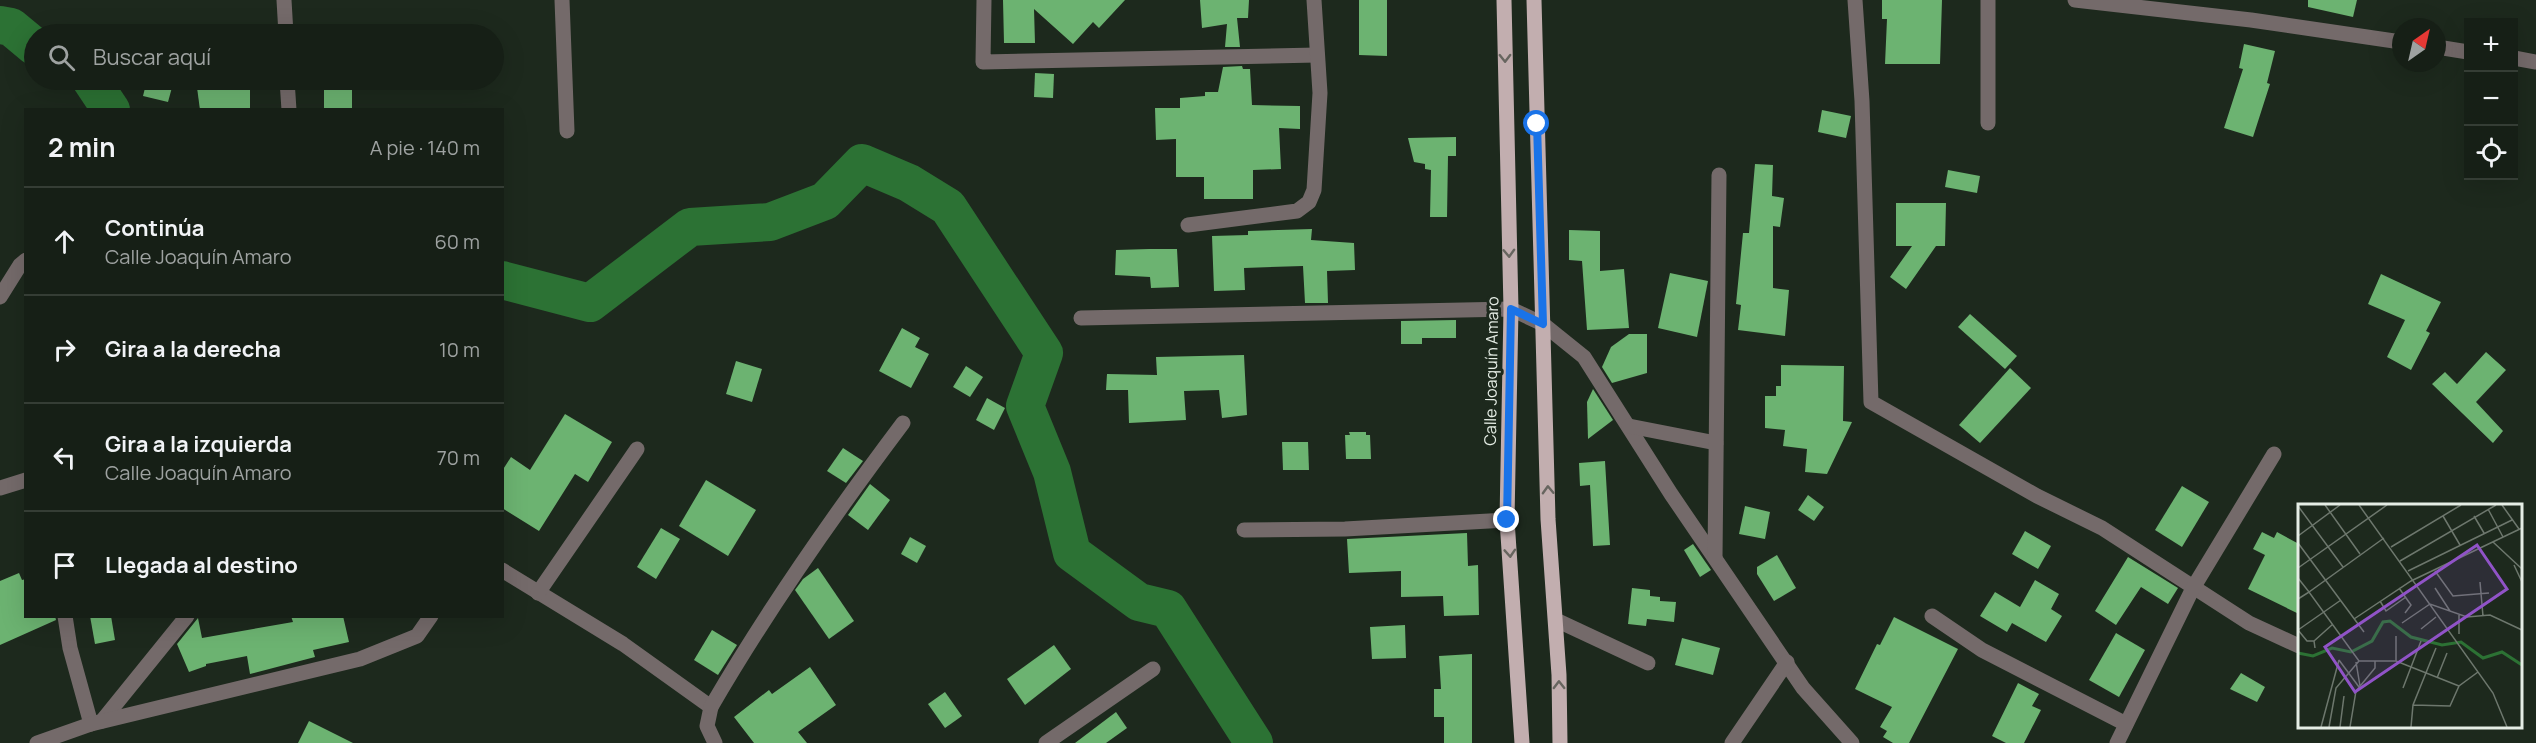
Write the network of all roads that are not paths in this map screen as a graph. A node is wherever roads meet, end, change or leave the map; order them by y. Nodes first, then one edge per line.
1 (284, 0) edge
2 (562, 0) edge
3 (984, 0) edge
4 (1314, 0) edge
5 (1504, 0) edge
6 (1534, 0) edge
7 (1855, 0) edge
8 (1988, 0) edge
9 (2075, 0) edge
10 (285, 24) edge
11 (2392, 41) edge
12 (2446, 48) edge
13 (2464, 51) edge
14 (1317, 54) junction
15 (2518, 59) edge
16 (2536, 62) edge
17 (288, 90) edge
18 (289, 108) edge
19 (1988, 123) dead end
20 (567, 131) dead end
21 (1719, 175) dead end
22 (1188, 225) dead end
23 (24, 262) edge
24 (0, 297) edge
25 (1511, 309) junction
26 (1081, 318) dead end
27 (1543, 324) junction
28 (903, 423) dead end
29 (1629, 426) junction
30 (1716, 443) junction
31 (637, 449) dead end
32 (2274, 454) dead end
33 (24, 481) edge
34 (0, 488) edge
35 (1507, 520) junction
36 (1244, 530) dead end
37 (1715, 558) junction
38 (504, 571) edge
39 (2193, 588) junction
40 (538, 593) junction
41 (1932, 616) dead end
42 (65, 618) edge
43 (185, 618) edge
44 (430, 618) edge
45 (1556, 620) junction
46 (2298, 646) edge
47 (1787, 662) junction
48 (1648, 663) dead end
49 (1154, 669) dead end
50 (711, 707) junction
51 (96, 722) junction
52 (2126, 724) junction
53 (37, 743) edge
54 (715, 743) edge
55 (1046, 743) edge
56 (1522, 743) edge
57 (1560, 743) edge
58 (1732, 743) edge
59 (1852, 743) edge
60 (2117, 743) edge

1 - 10 street
2 - 20 street
3 - 14 street
4 - 14 street
5 -> 25 main road, Calle Joaquín Amaro
6 - 27 main road
7 - 39 street
8 - 19 street
9 - 11 street
12 - 13 street
14 - 22 street
15 - 16 street
17 - 18 street
21 - 30 street
23 - 24 street
25 - 26 street
25 - 27 street
25 - 35 main road, Calle Joaquín Amaro
27 - 29 street
45 -> 27 main road
28 - 50 street
29 - 30 street
29 - 37 street
30 - 37 street
31 - 40 street
32 - 39 street
33 - 34 street
35 - 36 street
35 -> 56 main road, Calle Joaquín Amaro
37 - 47 street
38 - 40 street
39 - 46 street
39 - 52 street
40 - 50 street
41 - 52 street
42 - 51 street
43 - 51 street
44 - 51 street
45 - 48 street
57 -> 45 main road
47 - 58 street
47 - 59 street
49 - 55 street
50 - 54 street
51 - 53 street
52 - 60 street

